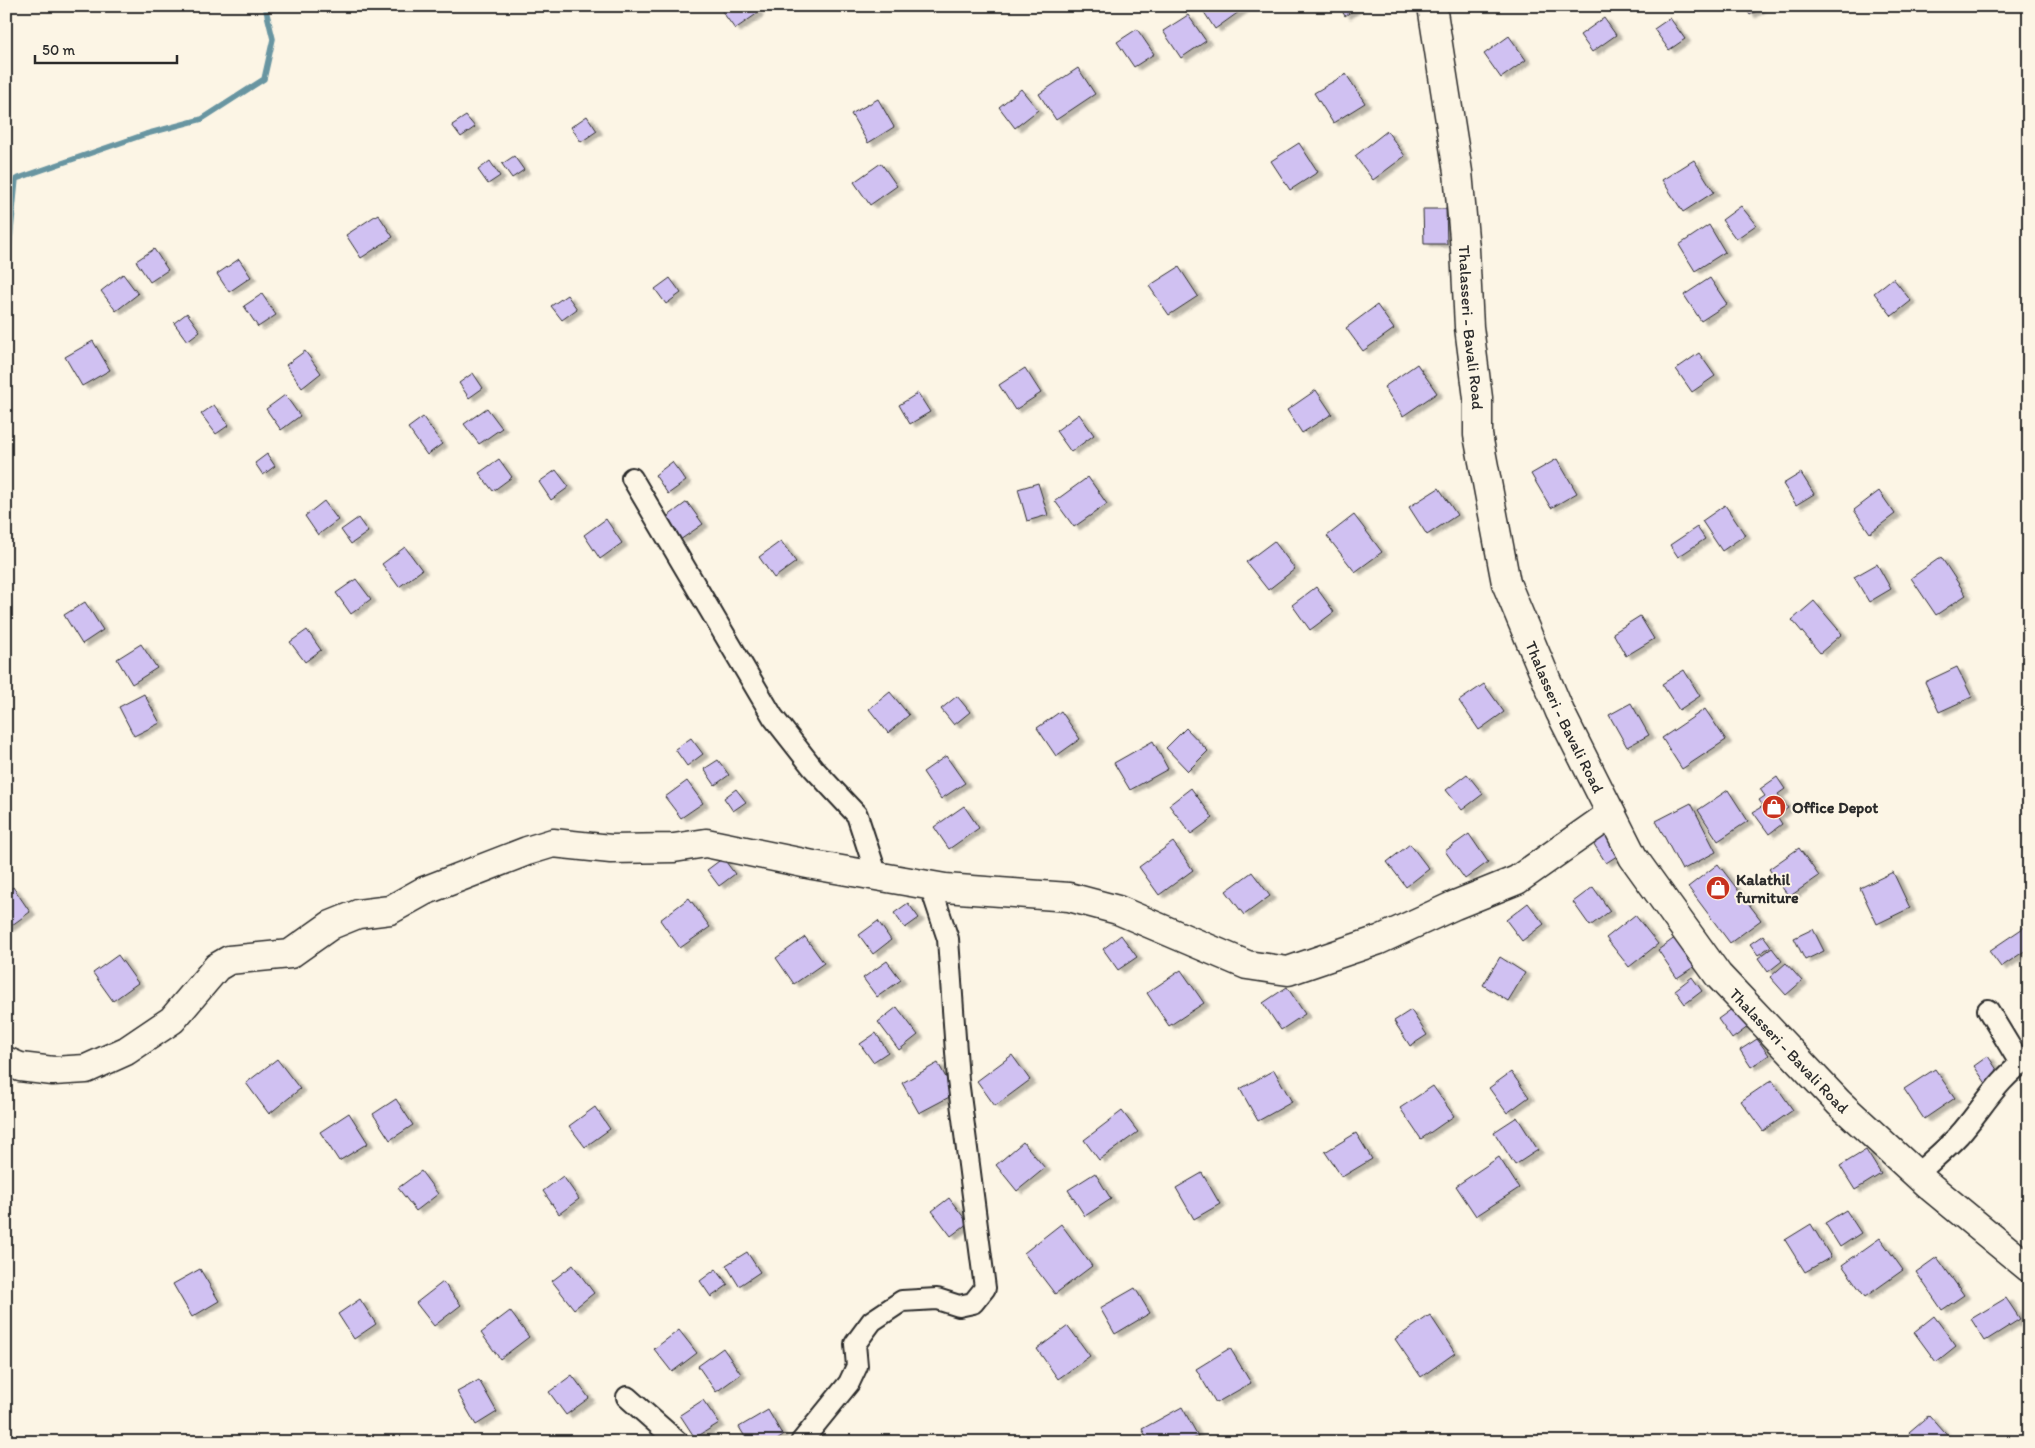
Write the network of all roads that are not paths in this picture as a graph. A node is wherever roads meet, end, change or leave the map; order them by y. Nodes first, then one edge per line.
1 (1432, 6) edge
2 (632, 478) dead end
3 (1612, 814) junction
4 (877, 876) junction
5 (930, 885) junction
6 (1988, 1010) dead end
7 (6, 1061) edge
8 (2025, 1061) edge
9 (1916, 1174) junction
10 (2029, 1268) edge
11 (627, 1397) dead end
12 (678, 1442) edge
13 (800, 1442) edge

1 - 3 street, Thalasseri - Bavali Road
2 - 4 street
3 - 5 street
3 - 9 street, Thalasseri - Bavali Road
4 - 5 street
4 - 7 street
5 - 13 street
6 - 8 street
8 - 9 street
9 - 10 street, Thalasseri - Bavali Road
11 - 12 street

